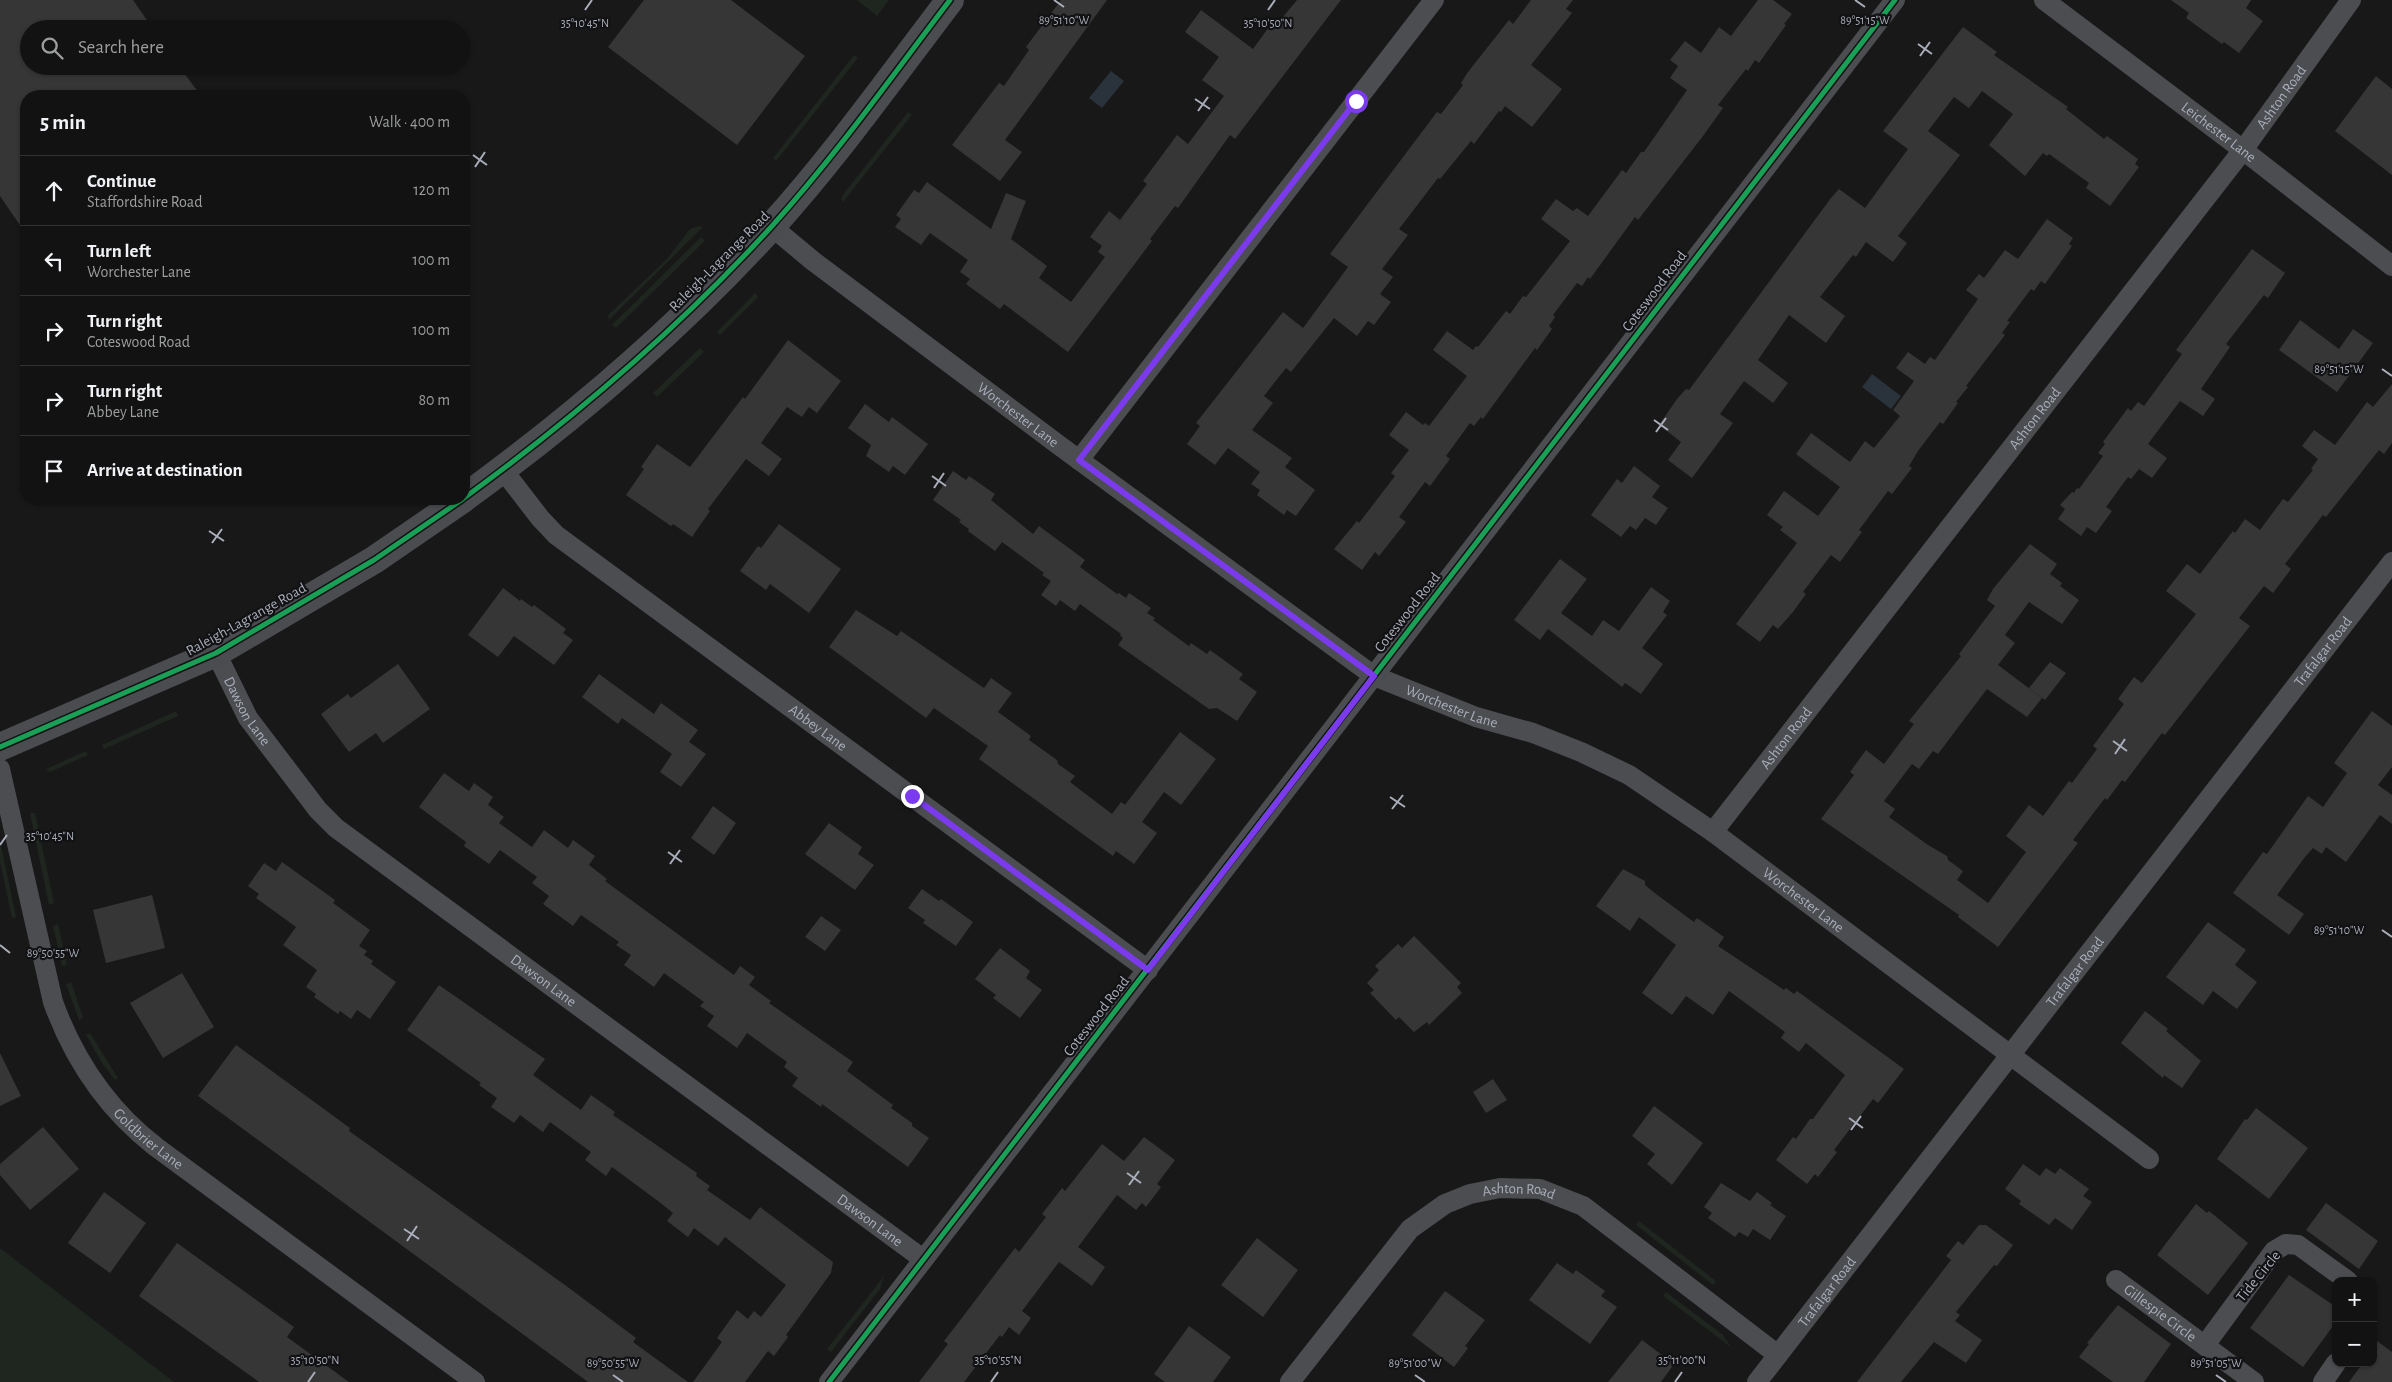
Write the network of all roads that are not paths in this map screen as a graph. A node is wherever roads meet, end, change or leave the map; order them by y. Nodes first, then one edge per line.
1 (950, 0) edge
2 (1434, 0) edge
3 (1895, 0) edge
4 (2044, 0) edge
5 (2351, 0) edge
6 (2243, 150) junction
7 (771, 226) junction
8 (2392, 266) edge
9 (1079, 460) junction
10 (503, 470) junction
11 (470, 493) edge
12 (453, 505) edge
13 (2392, 562) edge
14 (216, 653) junction
15 (1374, 676) junction
16 (0, 746) edge
17 (0, 769) edge
18 (1713, 832) junction
19 (1148, 970) junction
20 (2011, 1055) junction
21 (2149, 1159) dead end
22 (924, 1259) junction
23 (2342, 1277) edge
24 (2116, 1280) dead end
25 (2205, 1345) junction
26 (1778, 1355) junction
27 (2333, 1367) edge
28 (475, 1382) edge
29 (829, 1382) edge
30 (1290, 1382) edge
31 (1757, 1382) edge
32 (2254, 1382) edge
33 (2323, 1382) edge

1 - 7 main road, Raleigh-Lagrange Road
2 - 9 street
3 - 15 street, Coteswood Road
4 - 6 street, Leichester Lane
5 - 6 street, Ashton Road
6 - 8 street, Leichester Lane
6 - 18 street, Ashton Road
7 - 9 street, Worchester Lane
7 - 10 main road, Raleigh-Lagrange Road
9 - 15 street, Worchester Lane
10 - 11 main road, Raleigh-Lagrange Road
10 - 19 street, Abbey Lane
12 - 14 main road, Raleigh-Lagrange Road
13 - 20 street, Trafalgar Road
14 - 16 main road, Raleigh-Lagrange Road
14 - 22 street, Dawson Lane
15 - 18 street, Worchester Lane
15 - 19 street, Coteswood Road
17 - 28 street, Goldbrier Lane
18 - 20 street, Worchester Lane
19 - 22 street, Coteswood Road
20 - 21 street, Worchester Lane
20 - 26 street, Trafalgar Road
22 - 29 street, Coteswood Road
23 - 25 street, Tide Circle
24 - 25 street, Gillespie Circle
25 - 32 street, Gillespie Circle
26 - 30 street, Ashton Road
26 - 31 street, Trafalgar Road
27 - 33 street

